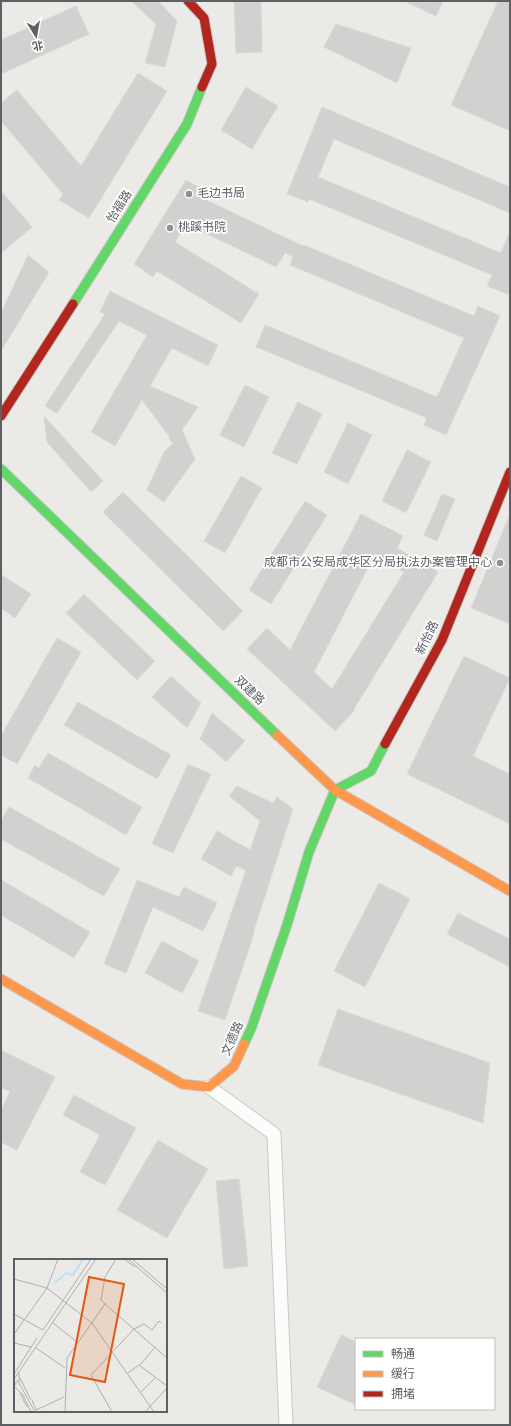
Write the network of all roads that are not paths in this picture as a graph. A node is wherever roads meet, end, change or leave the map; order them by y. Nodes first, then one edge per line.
1 (188, 1) edge
2 (1, 416) edge
3 (1, 469) edge
4 (508, 481) edge
5 (335, 790) junction
6 (510, 891) edge
7 (1, 979) edge
8 (209, 1087) junction
9 (286, 1425) edge

1 - 2 street, 怡福路
3 - 5 street, 双建路
4 - 5 street, 新怡路
5 - 6 street, 双建路
5 - 8 street, 文德路
7 - 8 street
8 - 9 street

